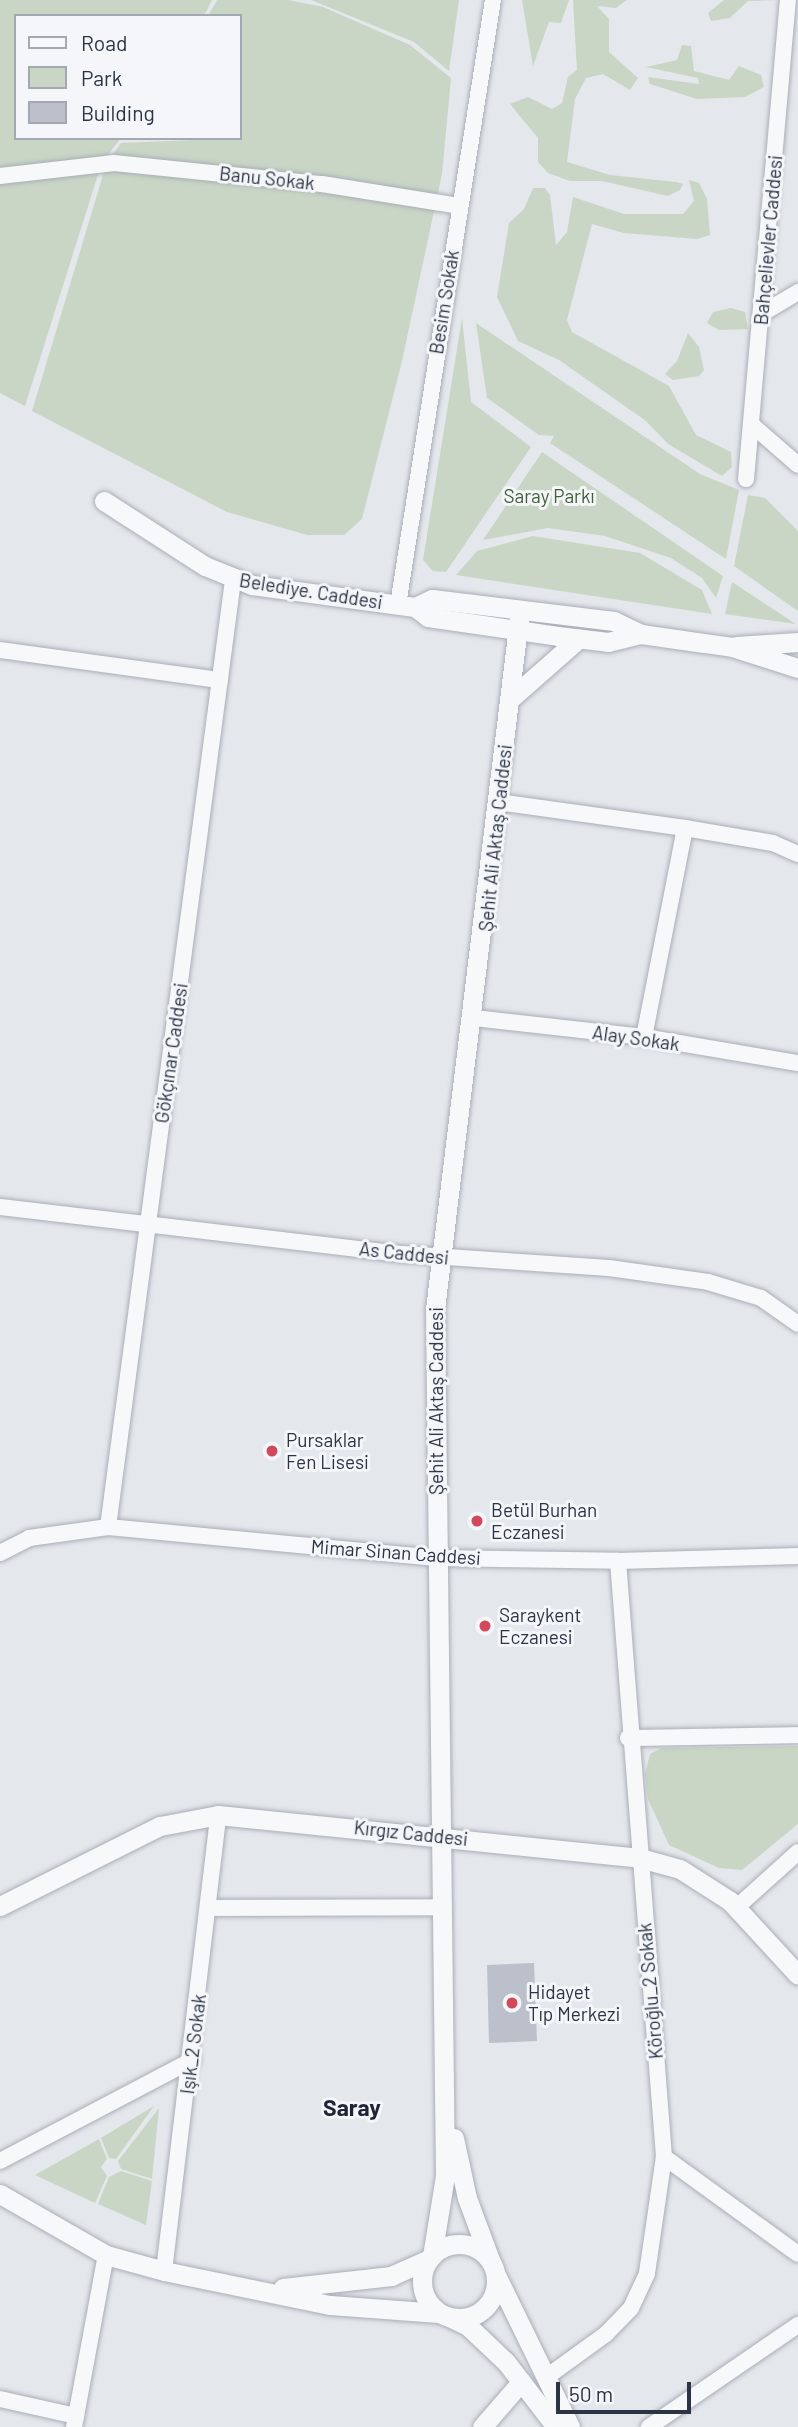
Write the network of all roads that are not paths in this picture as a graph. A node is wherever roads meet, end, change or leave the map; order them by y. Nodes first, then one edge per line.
1 (493, 0) edge
2 (788, 0) edge
3 (0, 176) edge
4 (460, 206) junction
5 (798, 292) edge
6 (761, 314) junction
7 (751, 424) junction
8 (798, 465) edge
9 (746, 479) dead end
10 (104, 501) dead end
11 (233, 580) junction
12 (406, 606) junction
13 (520, 610) junction
14 (518, 631) junction
15 (641, 634) junction
16 (578, 639) junction
17 (798, 642) edge
18 (732, 647) junction
19 (0, 650) edge
20 (798, 668) edge
21 (220, 680) junction
22 (510, 699) junction
23 (498, 802) junction
24 (685, 828) junction
25 (798, 854) edge
26 (474, 1018) junction
27 (644, 1037) junction
28 (798, 1063) edge
29 (0, 1207) edge
30 (148, 1224) junction
31 (441, 1258) junction
32 (798, 1324) edge
33 (108, 1527) junction
34 (0, 1553) edge
35 (798, 1556) edge
36 (437, 1558) junction
37 (618, 1561) junction
38 (798, 1735) edge
39 (628, 1738) junction
40 (218, 1815) junction
41 (443, 1835) junction
42 (798, 1852) edge
43 (640, 1858) junction
44 (0, 1906) edge
45 (444, 1907) junction
46 (737, 1907) junction
47 (208, 1908) junction
48 (798, 1975) edge
49 (192, 2060) junction
50 (445, 2071) junction
51 (664, 2157) junction
52 (0, 2161) edge
53 (0, 2194) edge
54 (798, 2254) edge
55 (106, 2255) junction
56 (431, 2257) junction
57 (494, 2268) junction
58 (164, 2271) junction
59 (271, 2290) junction
60 (444, 2315) junction
61 (798, 2325) edge
62 (548, 2376) junction
63 (520, 2382) junction
64 (0, 2399) edge
65 (75, 2422) edge
66 (482, 2427) edge
67 (556, 2427) edge
68 (570, 2427) edge
69 (649, 2427) edge

1 - 4 street, Besim Sokak
2 - 6 street, Bahçelievler Caddesi
3 - 4 street, Banu Sokak
4 - 12 street, Besim Sokak
5 - 6 street
6 - 7 street, Bahçelievler Caddesi
7 - 8 street
7 - 9 street, Bahçelievler Caddesi
10 - 11 street, Belediye. Caddesi
11 - 12 street, Belediye. Caddesi
11 - 21 street, Gökçınar Caddesi
12 - 13 street, Belediye. Caddesi
12 - 14 street, Belediye. Caddesi
13 - 14 street, Şehit Ali Aktaş Caddesi
13 - 15 street, Belediye. Caddesi
14 - 16 street, Belediye. Caddesi
14 - 22 street, Şehit Ali Aktaş Caddesi
15 - 16 street, Belediye. Caddesi
15 - 18 street, Belediye. Caddesi
16 - 22 street
17 - 18 street
18 - 20 street
19 - 21 street
21 - 30 street, Gökçınar Caddesi
22 - 23 street, Şehit Ali Aktaş Caddesi
23 - 24 street
23 - 26 street, Şehit Ali Aktaş Caddesi
24 - 25 street
24 - 27 street
26 - 27 street, Alay Sokak
26 - 31 street, Şehit Ali Aktaş Caddesi
27 - 28 street, Alay Sokak
29 - 30 street, As Caddesi
30 - 31 street, As Caddesi
30 - 33 street, Gökçınar Caddesi
31 - 32 street, As Caddesi
31 - 36 street, Şehit Ali Aktaş Caddesi
33 - 34 street, Mimar Sinan Caddesi
33 - 36 street, Mimar Sinan Caddesi
35 - 37 street, Mimar Sinan Caddesi
36 - 37 street, Mimar Sinan Caddesi
36 - 41 street, Şehit Ali Aktaş Caddesi
37 - 39 street, Köroğlu_2 Sokak
38 - 39 street
39 - 43 street, Köroğlu_2 Sokak
40 - 41 street, Kırgız Caddesi
40 - 44 street, Kırgız Caddesi
40 - 47 street, Işık_2 Sokak
41 - 43 street, Kırgız Caddesi
41 - 45 street, Şehit Ali Aktaş Caddesi
42 - 46 street
43 - 46 street, Kırgız Caddesi
43 - 51 street, Köroğlu_2 Sokak
45 - 47 street
45 - 50 street, Şehit Ali Aktaş Caddesi
46 - 48 street, Kırgız Caddesi
47 - 49 street, Işık_2 Sokak
49 - 52 street
49 - 58 street, Işık_2 Sokak
50 - 56 street, Şehit Ali Aktaş Caddesi
50 - 57 street, Şehit Ali Aktaş Caddesi
51 - 54 street
51 - 62 street, Köroğlu_2 Sokak
53 - 55 street
55 - 58 street
55 - 65 street
56 - 57 street
56 - 59 street
56 - 60 street, Şehit Ali Aktaş Caddesi
57 - 60 street
57 - 62 street, Şehit Ali Aktaş Caddesi
58 - 59 street
59 - 60 street
60 - 63 street
61 - 69 street
62 - 68 street, Şehit Ali Aktaş Caddesi
63 - 66 street
63 - 67 street
64 - 65 street

